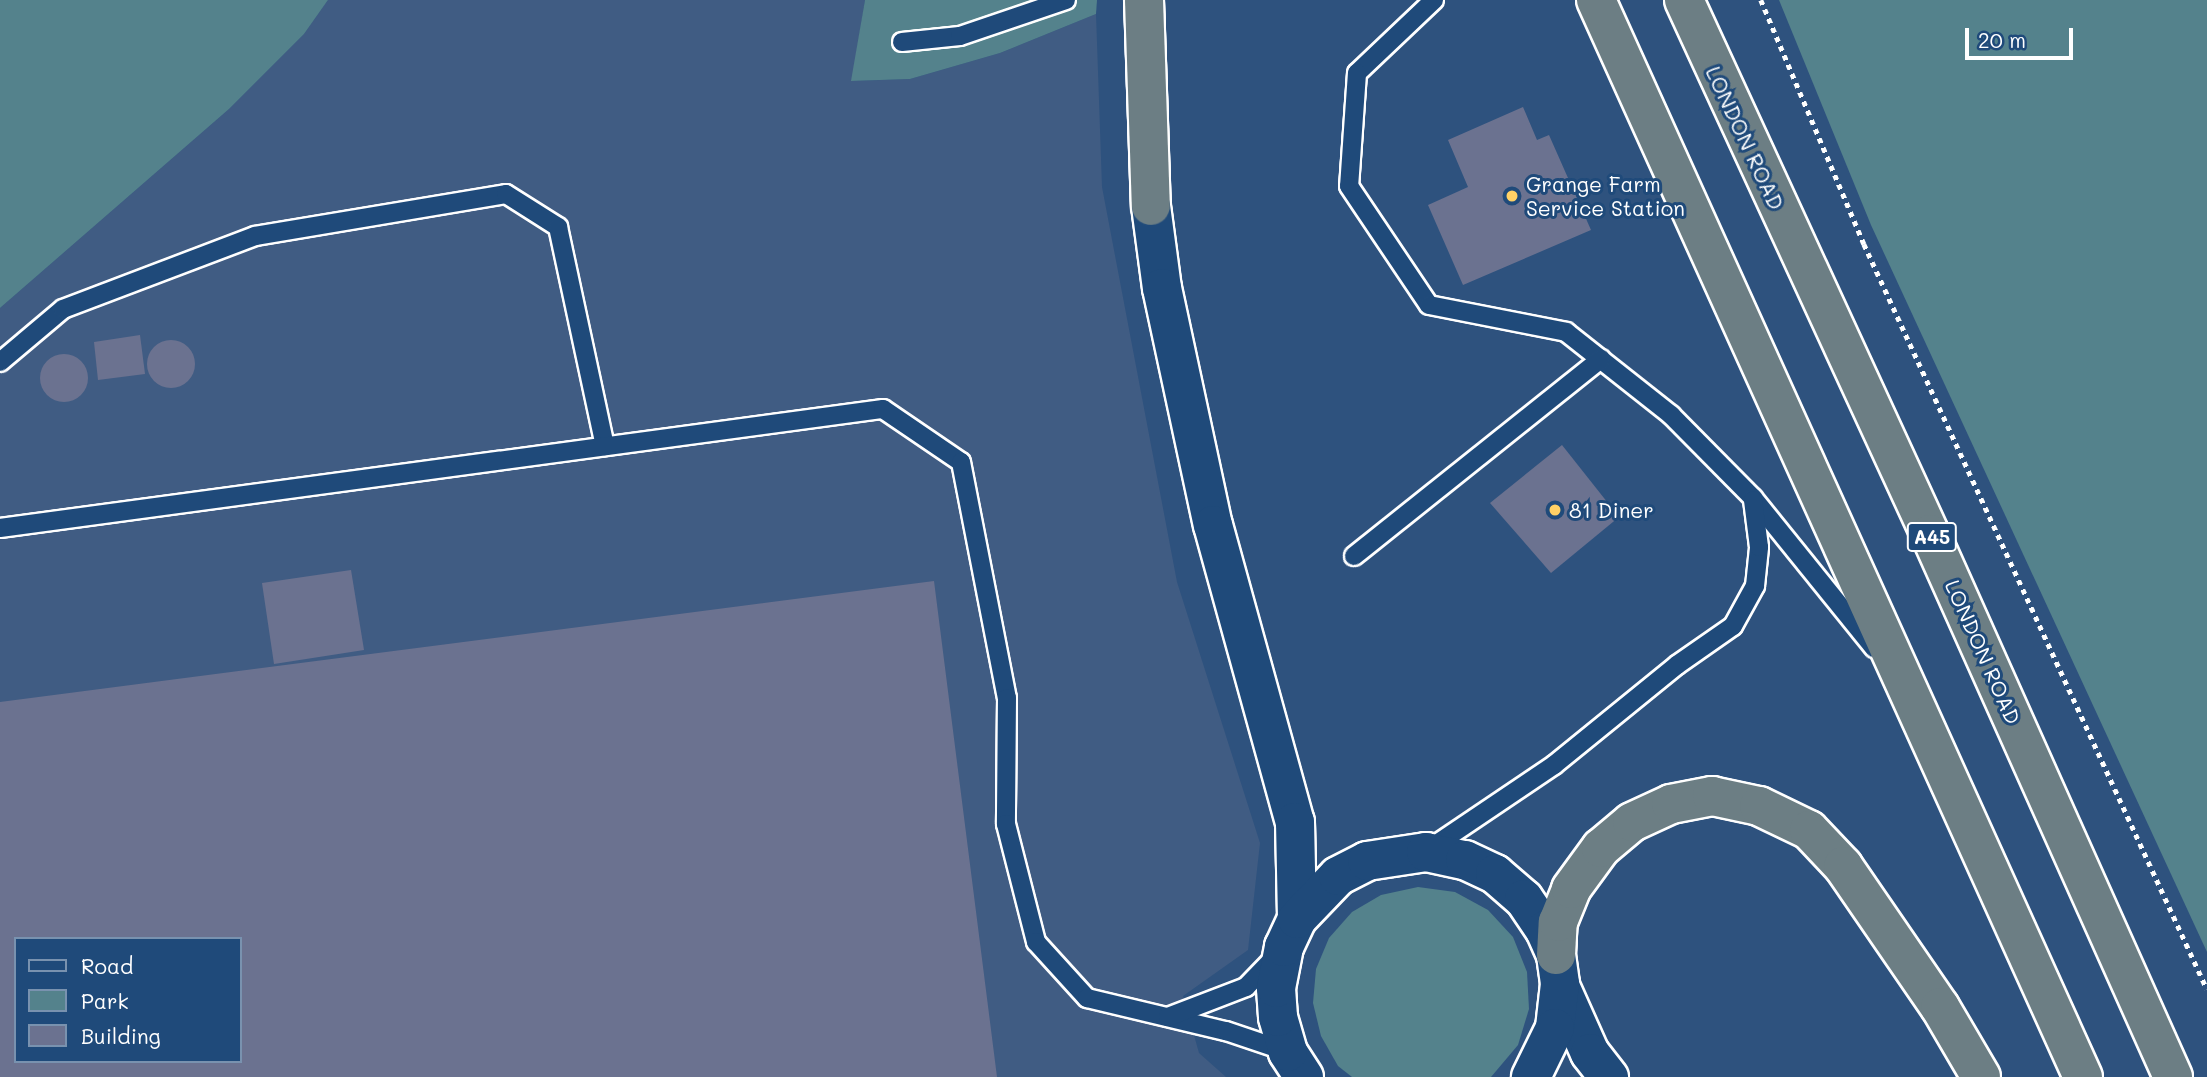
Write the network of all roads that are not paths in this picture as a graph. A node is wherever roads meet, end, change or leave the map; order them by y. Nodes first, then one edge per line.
1 (1066, 0) edge
2 (1144, 0) edge
3 (1434, 0) edge
4 (1596, 0) edge
5 (1684, 0) edge
6 (902, 42) dead end
7 (1151, 206) joint
8 (1601, 359) junction
9 (0, 362) edge
10 (604, 446) junction
11 (1753, 498) junction
12 (0, 528) edge
13 (1354, 556) dead end
14 (1916, 700) junction
15 (1426, 852) junction
16 (1290, 933) junction
17 (1558, 969) junction
18 (1168, 1017) junction
19 (1296, 1064) edge
20 (1531, 1077) edge
21 (1609, 1077) edge
22 (1981, 1077) edge
23 (2083, 1077) edge
24 (2173, 1077) edge

1 - 6 lane
2 - 7 highway
3 - 8 lane
4 - 14 highway
5 - 24 highway, LONDON ROAD / A45
7 - 16 street
8 - 11 lane
8 - 13 lane
9 - 10 lane
10 - 12 lane
10 - 18 lane
11 - 14 lane
11 - 15 lane
14 - 23 highway
15 - 16 street
15 - 17 street
16 - 18 lane
16 - 19 street
17 - 20 street
17 - 21 street
17 - 22 highway
18 - 19 lane

